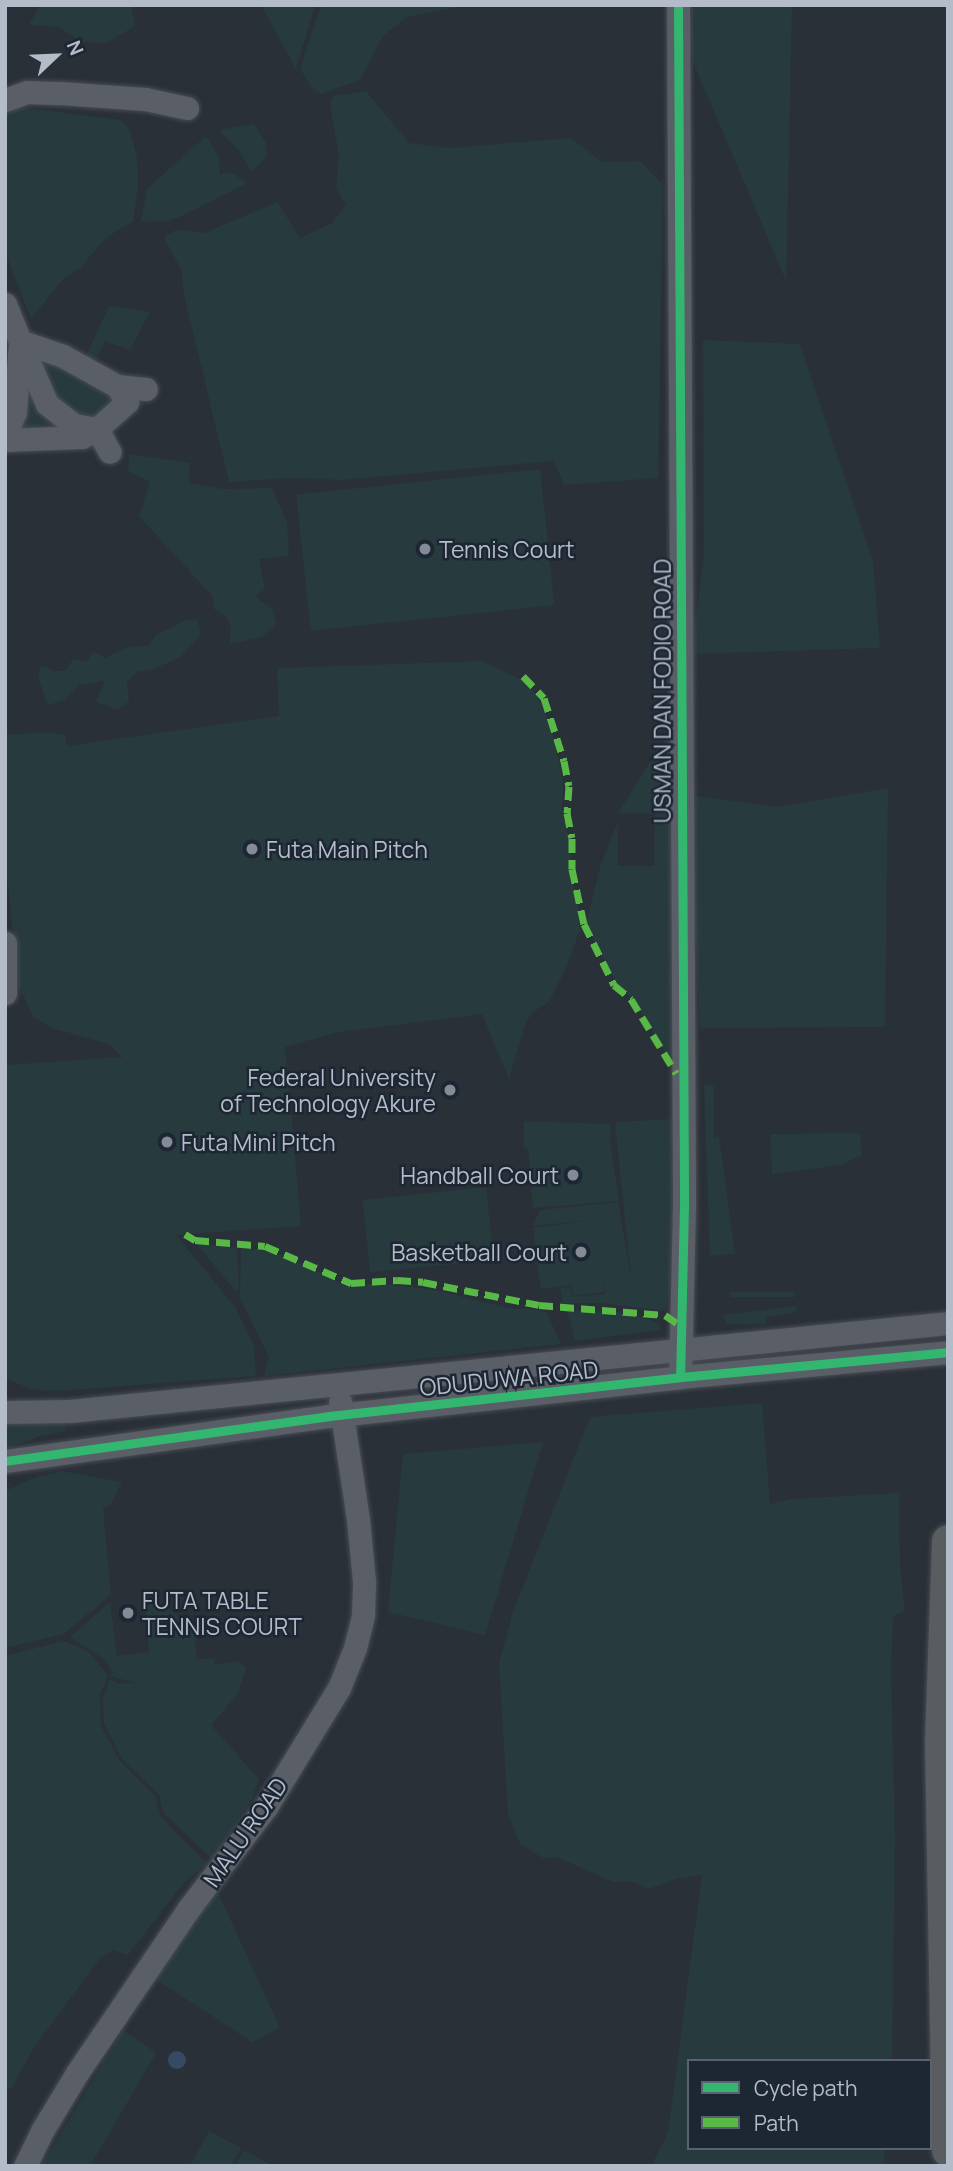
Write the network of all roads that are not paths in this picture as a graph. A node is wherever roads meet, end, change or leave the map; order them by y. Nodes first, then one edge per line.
1 (678, 5) edge
2 (5, 100) edge
3 (187, 108) dead end
4 (5, 304) edge
5 (20, 341) junction
6 (117, 386) junction
7 (146, 389) dead end
8 (97, 429) junction
9 (5, 438) edge
10 (110, 452) dead end
11 (5, 943) edge
12 (5, 993) edge
13 (948, 1323) edge
14 (860, 1333) junction
15 (681, 1350) junction
16 (948, 1352) edge
17 (862, 1359) junction
18 (680, 1377) junction
19 (338, 1385) junction
20 (5, 1412) edge
21 (342, 1416) junction
22 (5, 1461) edge
23 (948, 1541) edge
24 (944, 1741) edge
25 (948, 2150) edge
26 (25, 2166) edge

1 - 15 street, USMAN DAN FODIO ROAD
2 - 3 street
4 - 5 street
5 - 6 street
5 - 8 street
5 - 9 street
6 - 7 street
6 - 8 street
8 - 9 street
8 - 10 street
11 - 12 street
13 - 14 street
14 - 15 street
14 - 17 street
15 - 18 street, USMAN DAN FODIO ROAD
15 - 19 street
16 - 17 street, ODUDUWA ROAD
17 - 18 street, ODUDUWA ROAD
18 - 21 street, ODUDUWA ROAD
19 - 20 street
19 - 21 street, MALU ROAD
21 - 22 street, ODUDUWA ROAD
21 - 26 street, MALU ROAD
23 - 24 highway
24 - 25 highway

